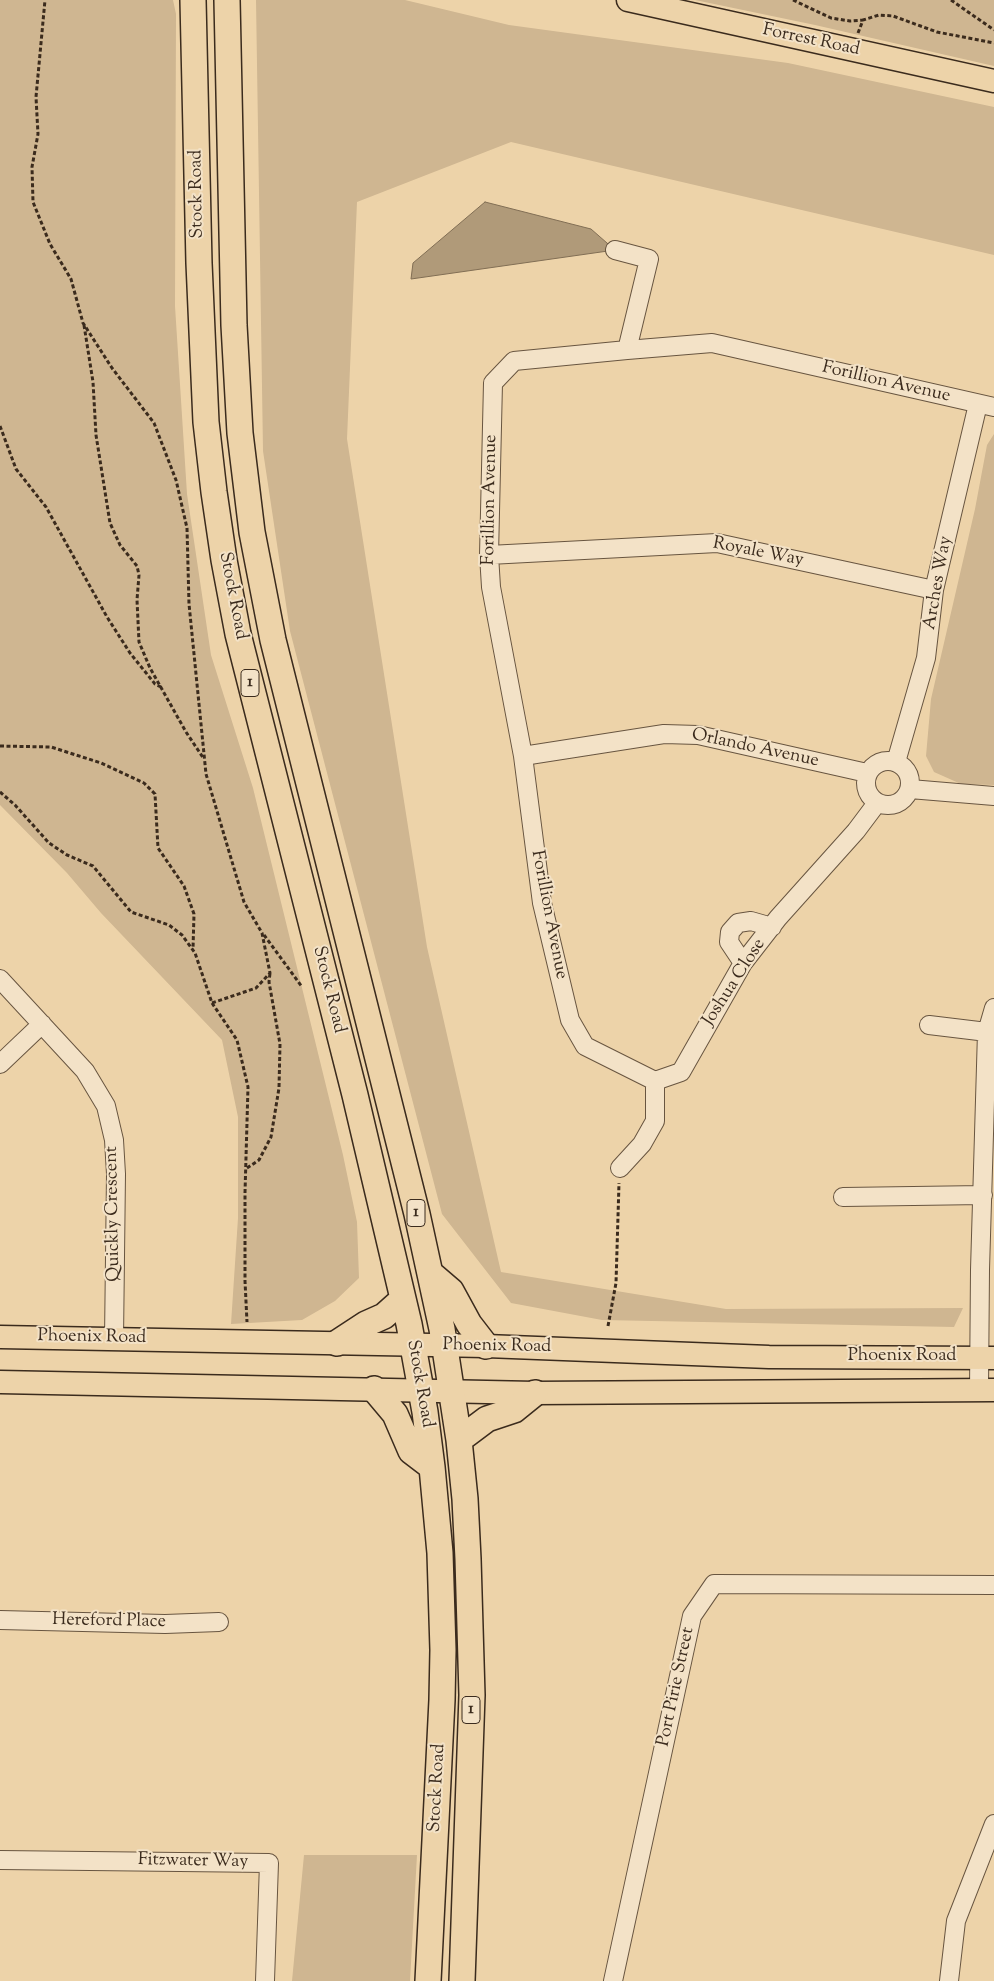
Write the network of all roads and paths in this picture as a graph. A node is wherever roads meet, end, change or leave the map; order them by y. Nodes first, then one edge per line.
1 (45, 0) edge
2 (193, 0) edge
3 (227, 0) edge
4 (628, 0) edge
5 (794, 0) edge
6 (951, 0) edge
7 (863, 20) junction
8 (994, 30) edge
9 (857, 35) dead end
10 (994, 43) edge
11 (994, 81) edge
12 (615, 250) dead end
13 (83, 323) junction
14 (627, 350) junction
15 (986, 406) edge
16 (0, 426) edge
17 (489, 555) junction
18 (934, 590) junction
19 (162, 688) junction
20 (0, 746) edge
21 (523, 756) junction
22 (204, 760) junction
23 (896, 762) junction
24 (867, 773) junction
25 (910, 789) junction
26 (0, 792) edge
27 (994, 796) edge
28 (877, 803) junction
29 (772, 927) junction
30 (262, 932) junction
31 (192, 949) junction
32 (743, 963) junction
33 (270, 973) junction
34 (0, 979) edge
35 (302, 987) dead end
36 (212, 1003) junction
37 (994, 1008) edge
38 (42, 1024) junction
39 (929, 1025) dead end
40 (987, 1032) junction
41 (0, 1064) edge
42 (654, 1081) junction
43 (620, 1168) joint
44 (246, 1169) junction
45 (983, 1195) junction
46 (844, 1196) dead end
47 (987, 1270) edge
48 (430, 1273) junction
49 (403, 1299) junction
50 (247, 1322) dead end
51 (608, 1326) dead end
52 (0, 1337) edge
53 (114, 1339) junction
54 (337, 1343) junction
55 (413, 1345) junction
56 (445, 1346) junction
57 (486, 1346) junction
58 (986, 1358) edge
59 (0, 1382) edge
60 (374, 1389) junction
61 (421, 1390) junction
62 (986, 1390) edge
63 (453, 1392) junction
64 (535, 1393) junction
65 (459, 1440) junction
66 (432, 1467) junction
67 (994, 1585) edge
68 (0, 1620) edge
69 (219, 1622) dead end
70 (994, 1824) edge
71 (0, 1860) edge
72 (265, 1981) edge
73 (428, 1981) edge
74 (462, 1981) edge
75 (613, 1981) edge
76 (949, 1981) edge

1 - 13 path
2 - 49 highway, Stock Road / 1
3 - 48 highway, Stock Road / 1
4 - 11 main road, Forrest Road
5 - 7 path
6 - 8 path
7 - 9 path
7 - 10 path
12 - 14 street
13 - 19 path
13 - 22 path
14 - 15 street, Forillion Avenue
14 - 17 street, Forillion Avenue
15 - 18 street, Arches Way
16 - 19 path
17 - 18 street, Royale Way
17 - 21 street, Forillion Avenue
18 - 23 street, Arches Way
19 - 22 path
20 - 31 path
21 - 24 street, Orlando Avenue
21 - 42 street, Forillion Avenue
22 - 30 path
23 - 24 street
23 - 25 street
24 - 28 street
25 - 27 street
25 - 28 street
26 - 31 path
28 - 29 street, Joshua Close
29 - 32 street, Joshua Close
29 - 32 street
30 - 33 path
30 - 35 path
31 - 36 path
32 - 42 street, Joshua Close
33 - 36 path
33 - 44 path
34 - 38 street, Quickly Crescent
36 - 44 path
37 - 40 street
38 - 41 street
38 - 53 street, Quickly Crescent
39 - 40 street
40 - 45 street
42 - 43 street
43 - 51 path
44 - 50 path
45 - 46 street
45 - 47 street
47 - 58 street
48 - 56 highway, Stock Road / 1
48 - 57 highway
49 - 54 highway
49 - 55 highway, Stock Road / 1
52 - 53 main road, Phoenix Road
53 - 54 main road, Phoenix Road
54 - 55 main road, Phoenix Road
55 - 56 main road, Phoenix Road
55 - 61 highway, Stock Road / 1
56 - 57 main road, Phoenix Road
56 - 63 highway, Stock Road / 1
57 - 58 main road, Phoenix Road
58 - 62 street
59 - 60 main road, Phoenix Road
60 - 61 main road, Phoenix Road
60 - 66 highway
61 - 63 main road, Phoenix Road
61 - 66 highway, Stock Road / 1
62 - 64 main road, Phoenix Road
63 - 64 main road, Phoenix Road
63 - 65 highway, Stock Road / 1
64 - 65 highway
65 - 74 highway, Stock Road / 1
66 - 73 highway, Stock Road / 1
67 - 75 street, Port Pirie Street
68 - 69 street, Hereford Place
70 - 76 street
71 - 72 street, Fitzwater Way

